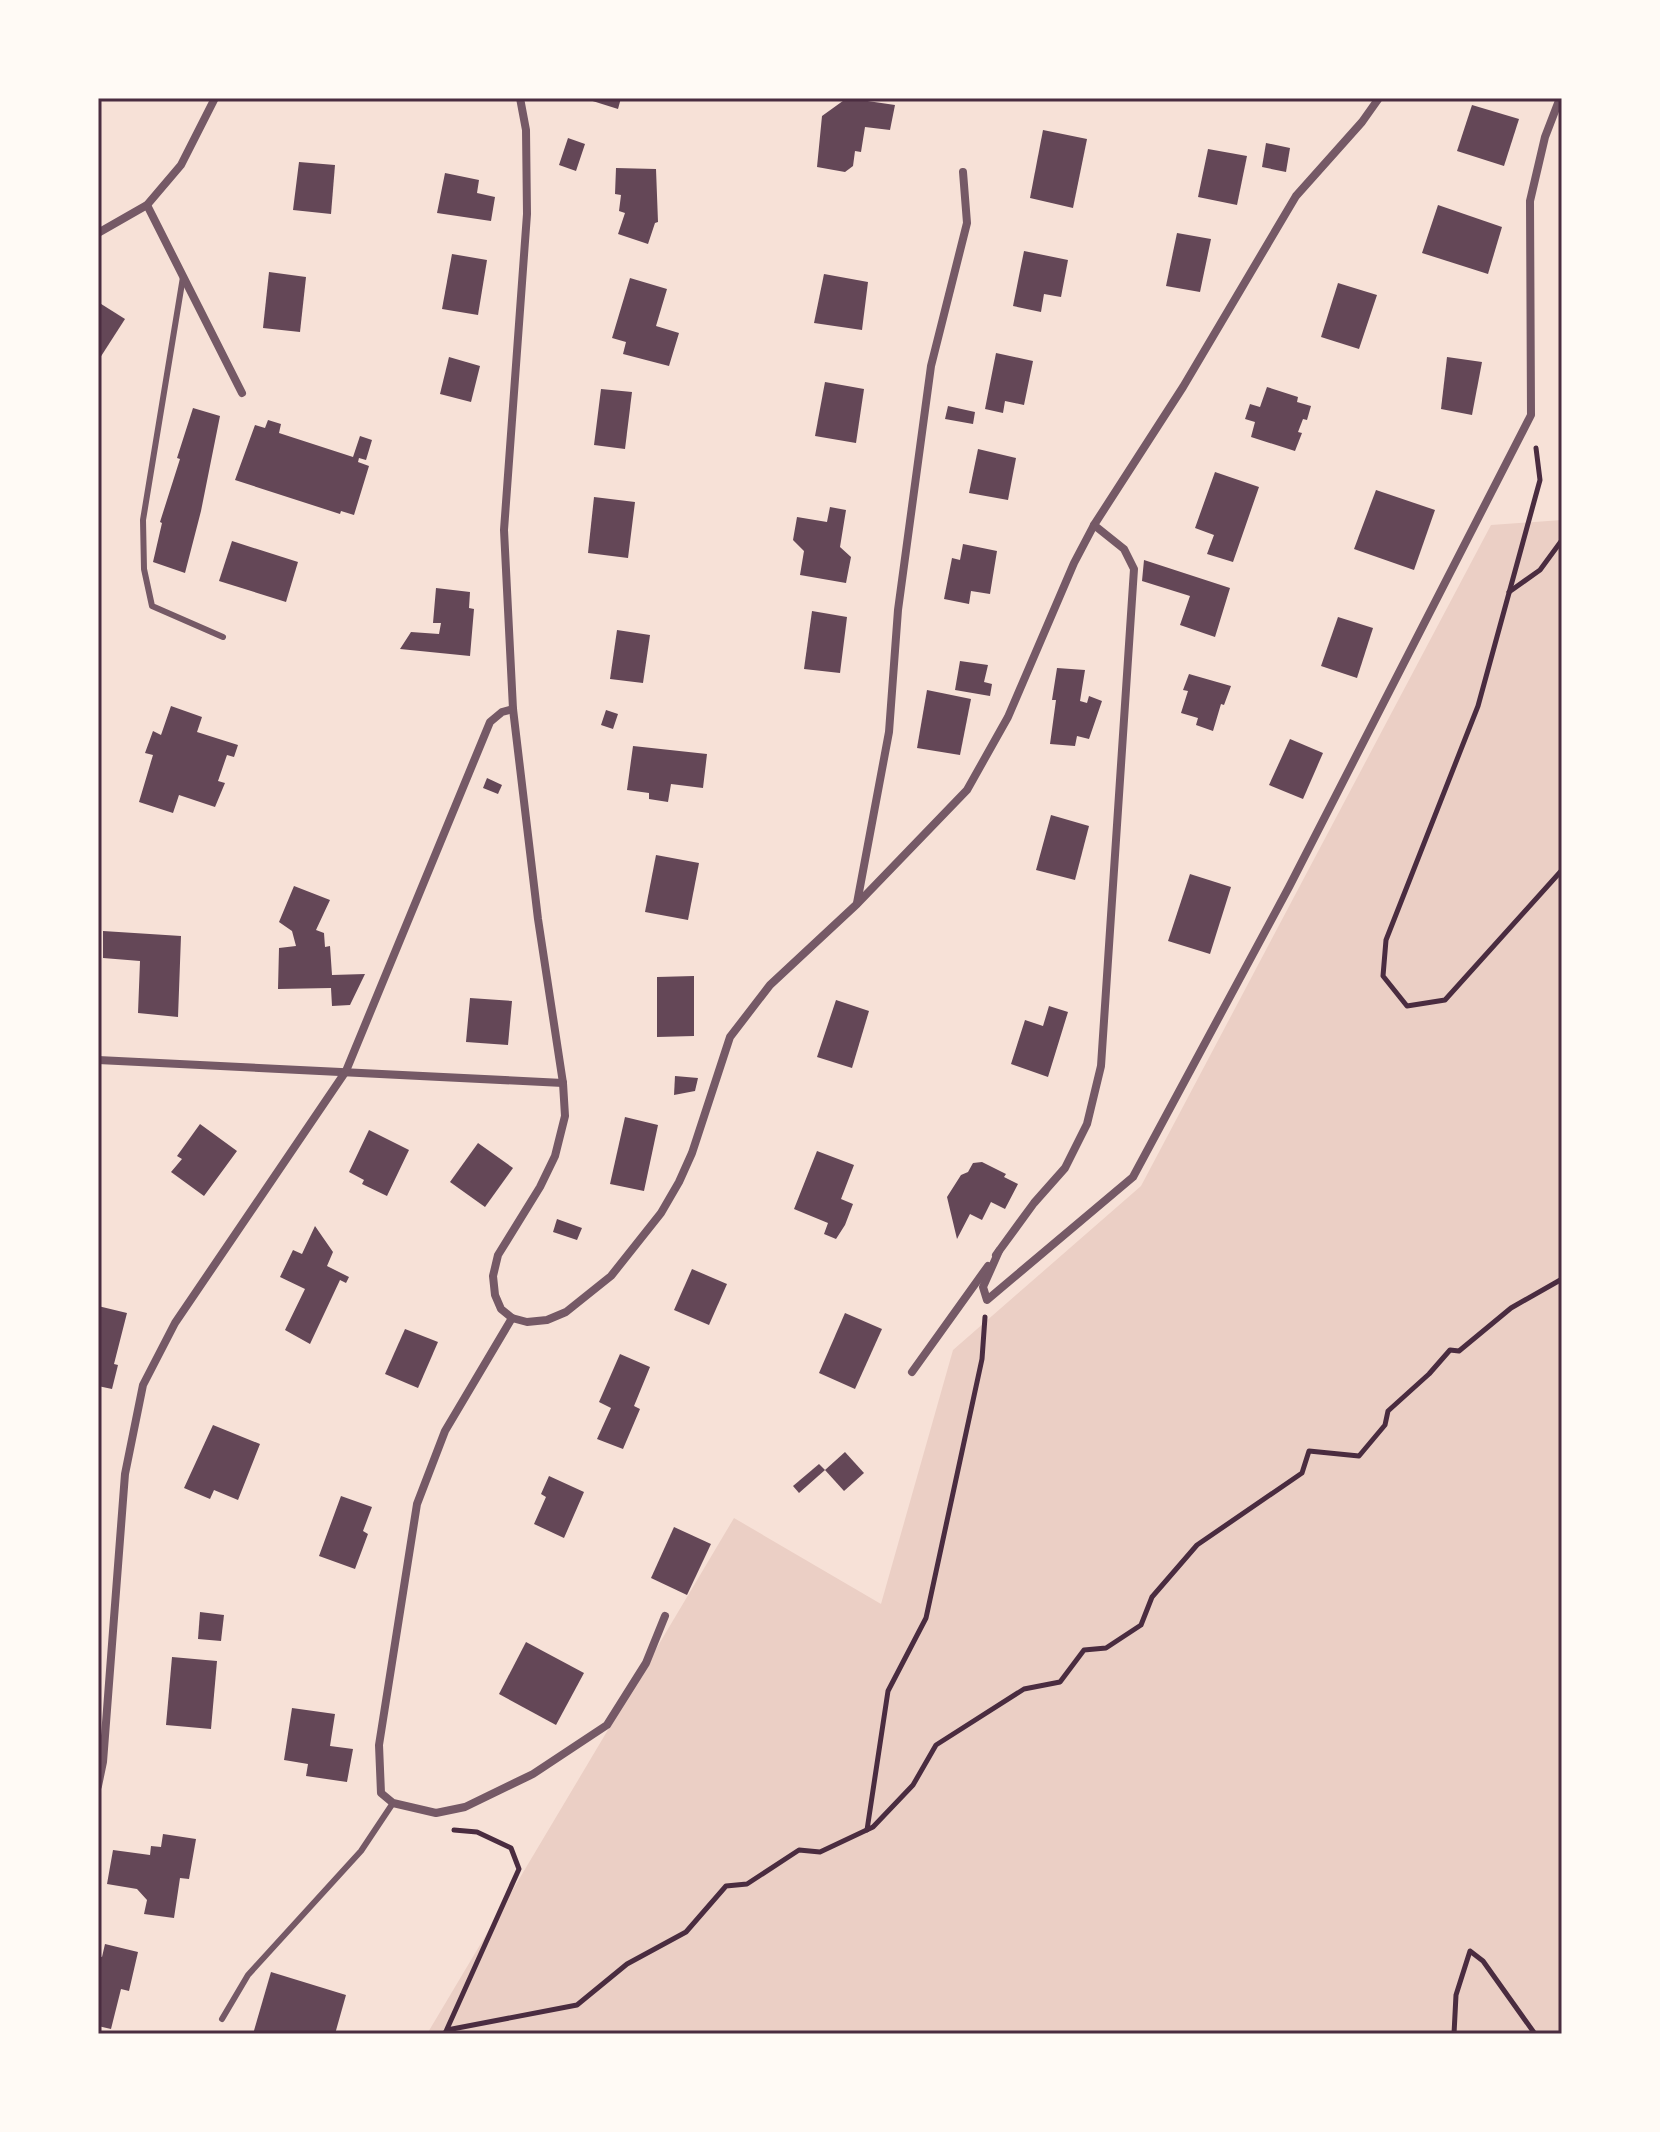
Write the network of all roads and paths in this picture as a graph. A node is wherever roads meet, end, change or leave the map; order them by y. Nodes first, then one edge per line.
1 (215, 98) edge
2 (520, 98) edge
3 (1379, 98) edge
4 (1560, 98) edge
5 (963, 172) dead end
6 (147, 205) junction
7 (98, 233) edge
8 (183, 277) junction
9 (242, 393) dead end
10 (1531, 415) junction
11 (1094, 525) junction
12 (1562, 540) edge
13 (1508, 592) junction
14 (223, 637) dead end
15 (513, 709) junction
16 (1562, 870) edge
17 (857, 904) junction
18 (98, 1060) edge
19 (346, 1071) junction
20 (563, 1083) junction
21 (999, 1251) junction
22 (1562, 1279) edge
23 (987, 1300) junction
24 (512, 1318) junction
25 (912, 1372) dead end
26 (665, 1616) dead end
27 (98, 1786) edge
28 (393, 1803) junction
29 (449, 1830) dead end
30 (867, 1830) junction
31 (222, 2019) dead end
32 (446, 2033) edge
33 (1454, 2034) edge
34 (1535, 2034) edge

1 - 6 street
2 - 15 street
3 - 11 street
4 - 10 street
5 - 17 street
6 - 7 street
6 - 8 street
8 - 9 street
8 - 14 lane
10 - 13 path
10 - 23 street
11 - 17 street
11 - 21 street
12 - 13 path
13 - 16 path
15 - 19 street
15 - 20 street
17 - 24 street
18 - 19 street
19 - 20 street
19 - 27 street
20 - 24 street
21 - 23 street
21 - 25 street
22 - 30 path
23 - 30 path
24 - 28 street
26 - 28 street
28 - 31 lane
29 - 32 path
30 - 32 path
33 - 34 path

